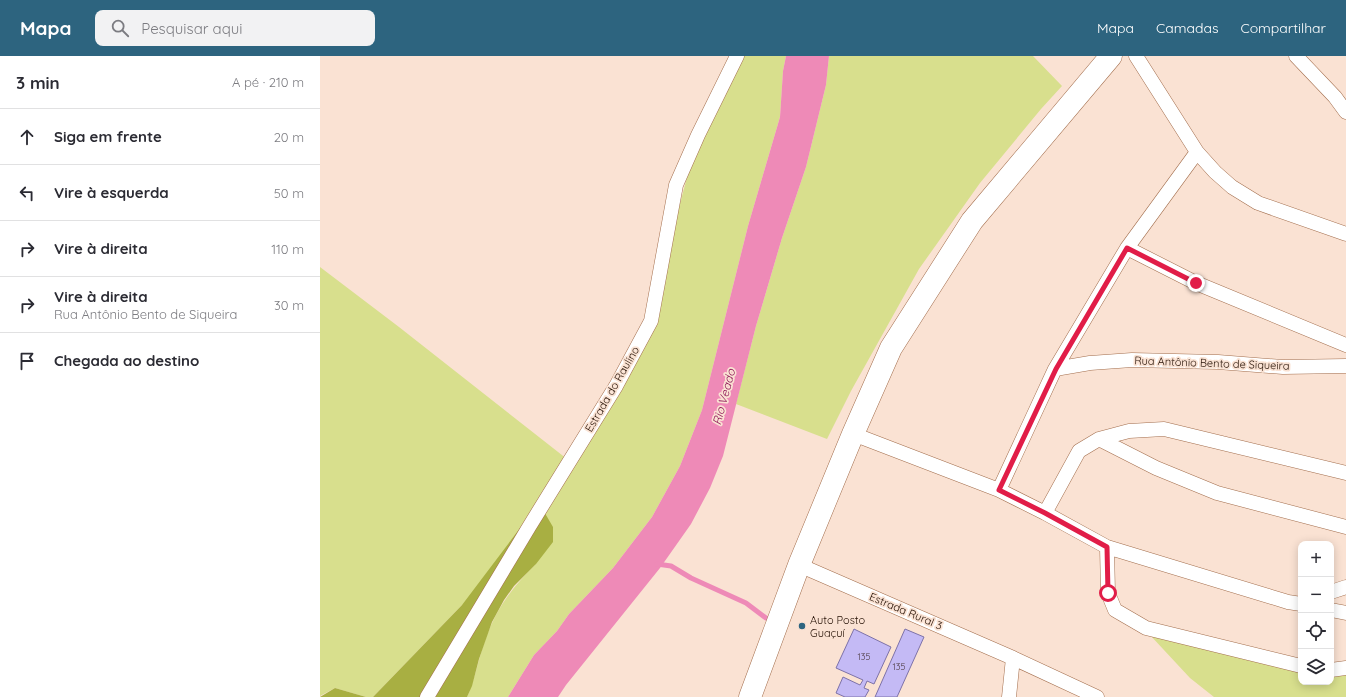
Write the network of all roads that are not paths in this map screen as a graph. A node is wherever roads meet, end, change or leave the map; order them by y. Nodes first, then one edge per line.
1 (737, 56) edge
2 (1111, 56) edge
3 (1136, 56) edge
4 (1296, 56) edge
5 (1346, 112) edge
6 (1197, 152) junction
7 (1346, 234) edge
8 (1127, 248) junction
9 (1346, 345) edge
10 (1346, 366) edge
11 (1056, 369) junction
12 (853, 434) junction
13 (1099, 439) junction
14 (1346, 473) edge
15 (999, 490) junction
16 (1045, 513) junction
17 (1346, 527) edge
18 (1107, 547) junction
19 (799, 565) junction
20 (1346, 587) edge
21 (1334, 591) edge
22 (1297, 602) edge
23 (1334, 611) edge
24 (1346, 613) edge
25 (1013, 658) junction
26 (1298, 665) edge
27 (1346, 668) edge
28 (1334, 670) edge
29 (427, 697) edge
30 (750, 697) edge
31 (1009, 697) edge
32 (1097, 697) edge

1 - 29 street, Estrada do Raulino
2 - 12 highway
3 - 6 street
4 - 5 street
6 - 7 street
6 - 8 street
8 - 9 street
8 - 11 street
10 - 11 street, Rua Antônio Bento de Siqueira
11 - 15 street
12 - 15 street
12 - 19 highway
13 - 14 street
13 - 16 street
13 - 17 street
15 - 16 street
16 - 18 street
18 - 22 street
18 - 26 street
19 - 25 street, Estrada Rural 3
19 - 30 highway
20 - 21 street
23 - 24 street
25 - 31 street
25 - 32 street, Estrada Rural 3
27 - 28 street

